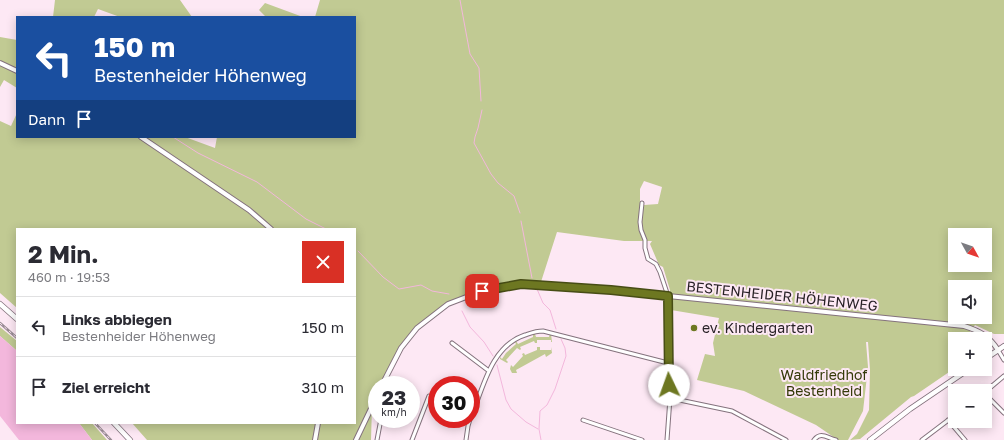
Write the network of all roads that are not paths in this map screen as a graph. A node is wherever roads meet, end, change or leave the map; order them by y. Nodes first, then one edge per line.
1 (0, 63) edge
2 (16, 71) edge
3 (142, 138) edge
4 (642, 203) dead end
5 (269, 228) edge
6 (668, 296) junction
7 (0, 304) edge
8 (16, 318) edge
9 (452, 343) dead end
10 (1004, 346) edge
11 (998, 350) junction
12 (992, 354) edge
13 (1004, 360) edge
14 (668, 363) junction
15 (489, 371) junction
16 (387, 376) edge
17 (959, 376) edge
18 (1004, 376) edge
19 (992, 387) edge
20 (480, 394) edge
21 (670, 398) junction
22 (428, 399) edge
23 (992, 400) edge
24 (1004, 413) edge
25 (368, 418) edge
26 (582, 420) dead end
27 (948, 420) edge
28 (115, 424) edge
29 (318, 424) edge
30 (379, 428) edge
31 (468, 428) edge
32 (955, 428) edge
33 (130, 440) edge
34 (316, 440) edge
35 (356, 440) edge
36 (377, 440) edge
37 (412, 440) edge
38 (466, 440) edge
39 (642, 440) edge
40 (667, 440) edge
41 (786, 440) edge
42 (814, 440) edge
43 (836, 440) edge
44 (870, 440) edge
45 (922, 440) edge
46 (965, 440) edge

1 - 2 street
3 - 5 street
4 - 6 street
6 - 11 street, BESTENHEIDER HÖHENWEG
6 - 14 street
6 - 16 street, BESTENHEIDER HÖHENWEG
7 - 8 main road
9 - 15 street
10 - 11 main road
11 - 12 main road
11 - 13 street
14 - 15 street
14 - 21 street
15 - 20 street
17 - 44 main road
18 - 19 street
21 - 40 street
21 - 41 street
22 - 37 street
23 - 24 street
25 - 35 street
26 - 39 street
27 - 45 street
28 - 33 main road
29 - 34 street
30 - 36 street
31 - 38 street
32 - 46 street
42 - 43 street

